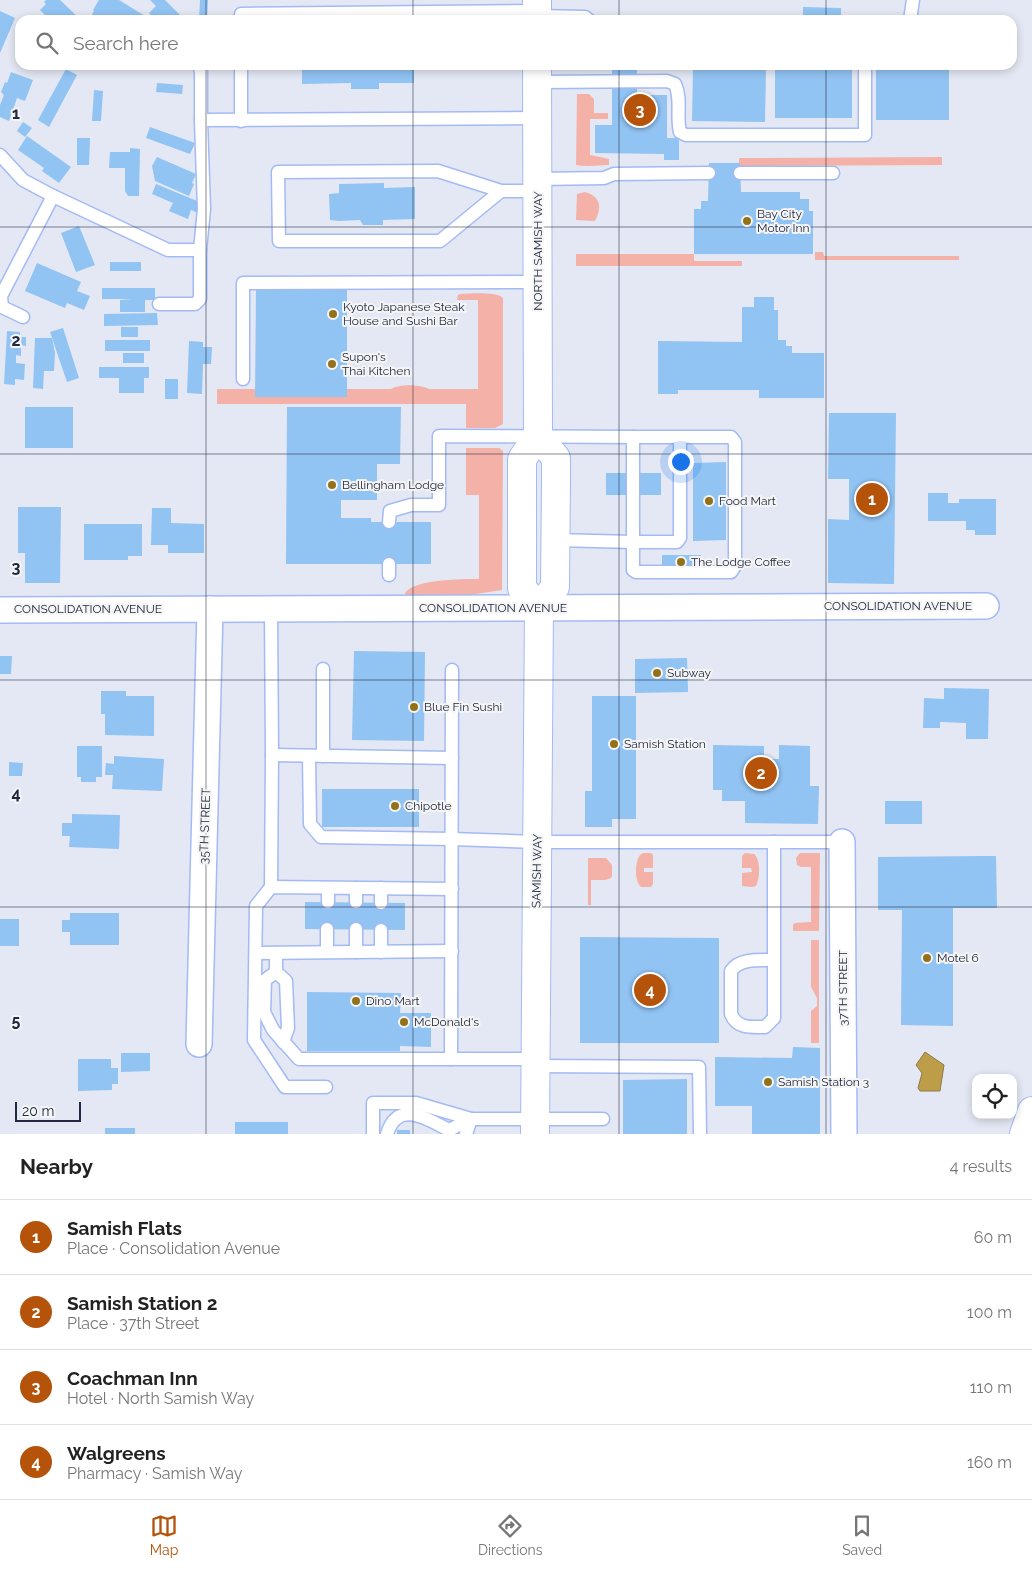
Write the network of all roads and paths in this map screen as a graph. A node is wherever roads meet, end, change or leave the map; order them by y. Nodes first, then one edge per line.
1 (913, 0) edge
2 (537, 12) edge
3 (241, 15) edge
4 (573, 15) edge
5 (911, 15) edge
6 (200, 70) edge
7 (241, 70) edge
8 (865, 70) edge
9 (538, 73) edge
10 (538, 118) junction
11 (201, 120) junction
12 (241, 121) junction
13 (0, 155) edge
14 (709, 173) dead end
15 (740, 173) dead end
16 (833, 173) dead end
17 (538, 185) junction
18 (501, 191) junction
19 (53, 196) junction
20 (200, 250) junction
21 (538, 282) junction
22 (159, 304) dead end
23 (23, 316) dead end
24 (243, 379) dead end
25 (538, 436) junction
26 (634, 437) junction
27 (680, 437) junction
28 (389, 522) dead end
29 (556, 540) junction
30 (633, 542) junction
31 (986, 606) dead end
32 (539, 608) junction
33 (210, 609) junction
34 (271, 609) junction
35 (0, 610) edge
36 (323, 669) dead end
37 (452, 670) dead end
38 (272, 755) junction
39 (309, 756) junction
40 (323, 756) junction
41 (452, 758) junction
42 (452, 839) junction
43 (537, 842) junction
44 (774, 842) junction
45 (842, 842) joint
46 (271, 887) junction
47 (328, 888) junction
48 (356, 888) junction
49 (381, 888) junction
50 (452, 890) junction
51 (328, 902) dead end
52 (356, 902) dead end
53 (381, 903) dead end
54 (328, 929) dead end
55 (356, 929) dead end
56 (381, 930) dead end
57 (452, 951) junction
58 (327, 952) junction
59 (356, 952) junction
60 (381, 952) junction
61 (256, 953) junction
62 (276, 953) junction
63 (774, 960) junction
64 (276, 972) junction
65 (283, 1042) junction
66 (199, 1044) dead end
67 (451, 1059) junction
68 (535, 1063) junction
69 (326, 1087) dead end
70 (1032, 1110) edge
71 (471, 1119) junction
72 (603, 1119) dead end
73 (535, 1126) edge
74 (373, 1134) edge
75 (387, 1134) edge
76 (466, 1134) edge
77 (700, 1134) edge
78 (844, 1134) edge
79 (1024, 1134) edge

1 - 5 lane
2 - 3 lane
2 - 4 lane
6 - 11 lane
7 - 12 lane
8 - 9 lane
9 - 10 main road, NORTH SAMISH WAY
10 - 12 lane
10 - 17 main road, NORTH SAMISH WAY
11 - 12 lane
11 - 20 lane
13 - 19 lane
14 - 17 lane
15 - 16 lane
17 - 18 lane
17 - 21 main road, NORTH SAMISH WAY
18 - 18 lane
19 - 20 lane
19 - 23 lane
20 - 22 lane
21 - 24 lane
21 - 25 main road, NORTH SAMISH WAY
25 - 26 lane
25 - 28 lane
25 - 29 main road
25 - 32 main road
26 - 27 lane
26 - 30 lane
27 - 30 lane
27 - 30 lane
29 - 30 lane
29 - 32 main road
31 - 32 street, CONSOLIDATION AVENUE
32 - 34 street, CONSOLIDATION AVENUE
32 - 43 main road, SAMISH WAY
33 - 34 street, CONSOLIDATION AVENUE
33 - 35 street, CONSOLIDATION AVENUE
33 - 66 street, 35TH STREET
34 - 38 lane
36 - 40 lane
37 - 41 lane
38 - 39 lane
38 - 46 lane
39 - 40 lane
39 - 42 lane
40 - 41 lane
41 - 42 lane
42 - 43 lane
42 - 50 lane
43 - 44 lane
43 - 68 main road, SAMISH WAY
44 - 45 lane
44 - 63 lane
45 - 78 street, 37TH STREET
46 - 47 lane
46 - 61 lane
47 - 48 lane
47 - 51 lane
48 - 49 lane
48 - 52 lane
49 - 50 lane
49 - 53 lane
50 - 57 lane
54 - 58 lane
55 - 59 lane
56 - 60 lane
57 - 60 lane
57 - 67 lane
58 - 59 lane
58 - 62 lane
59 - 60 lane
61 - 62 lane
61 - 69 lane
62 - 64 lane
63 - 63 lane
64 - 65 lane
64 - 65 lane
65 - 67 lane
67 - 68 lane
68 - 73 main road, SAMISH WAY
68 - 77 lane
70 - 79 main road
71 - 73 lane
71 - 74 lane
71 - 75 lane
71 - 76 lane
72 - 73 lane

